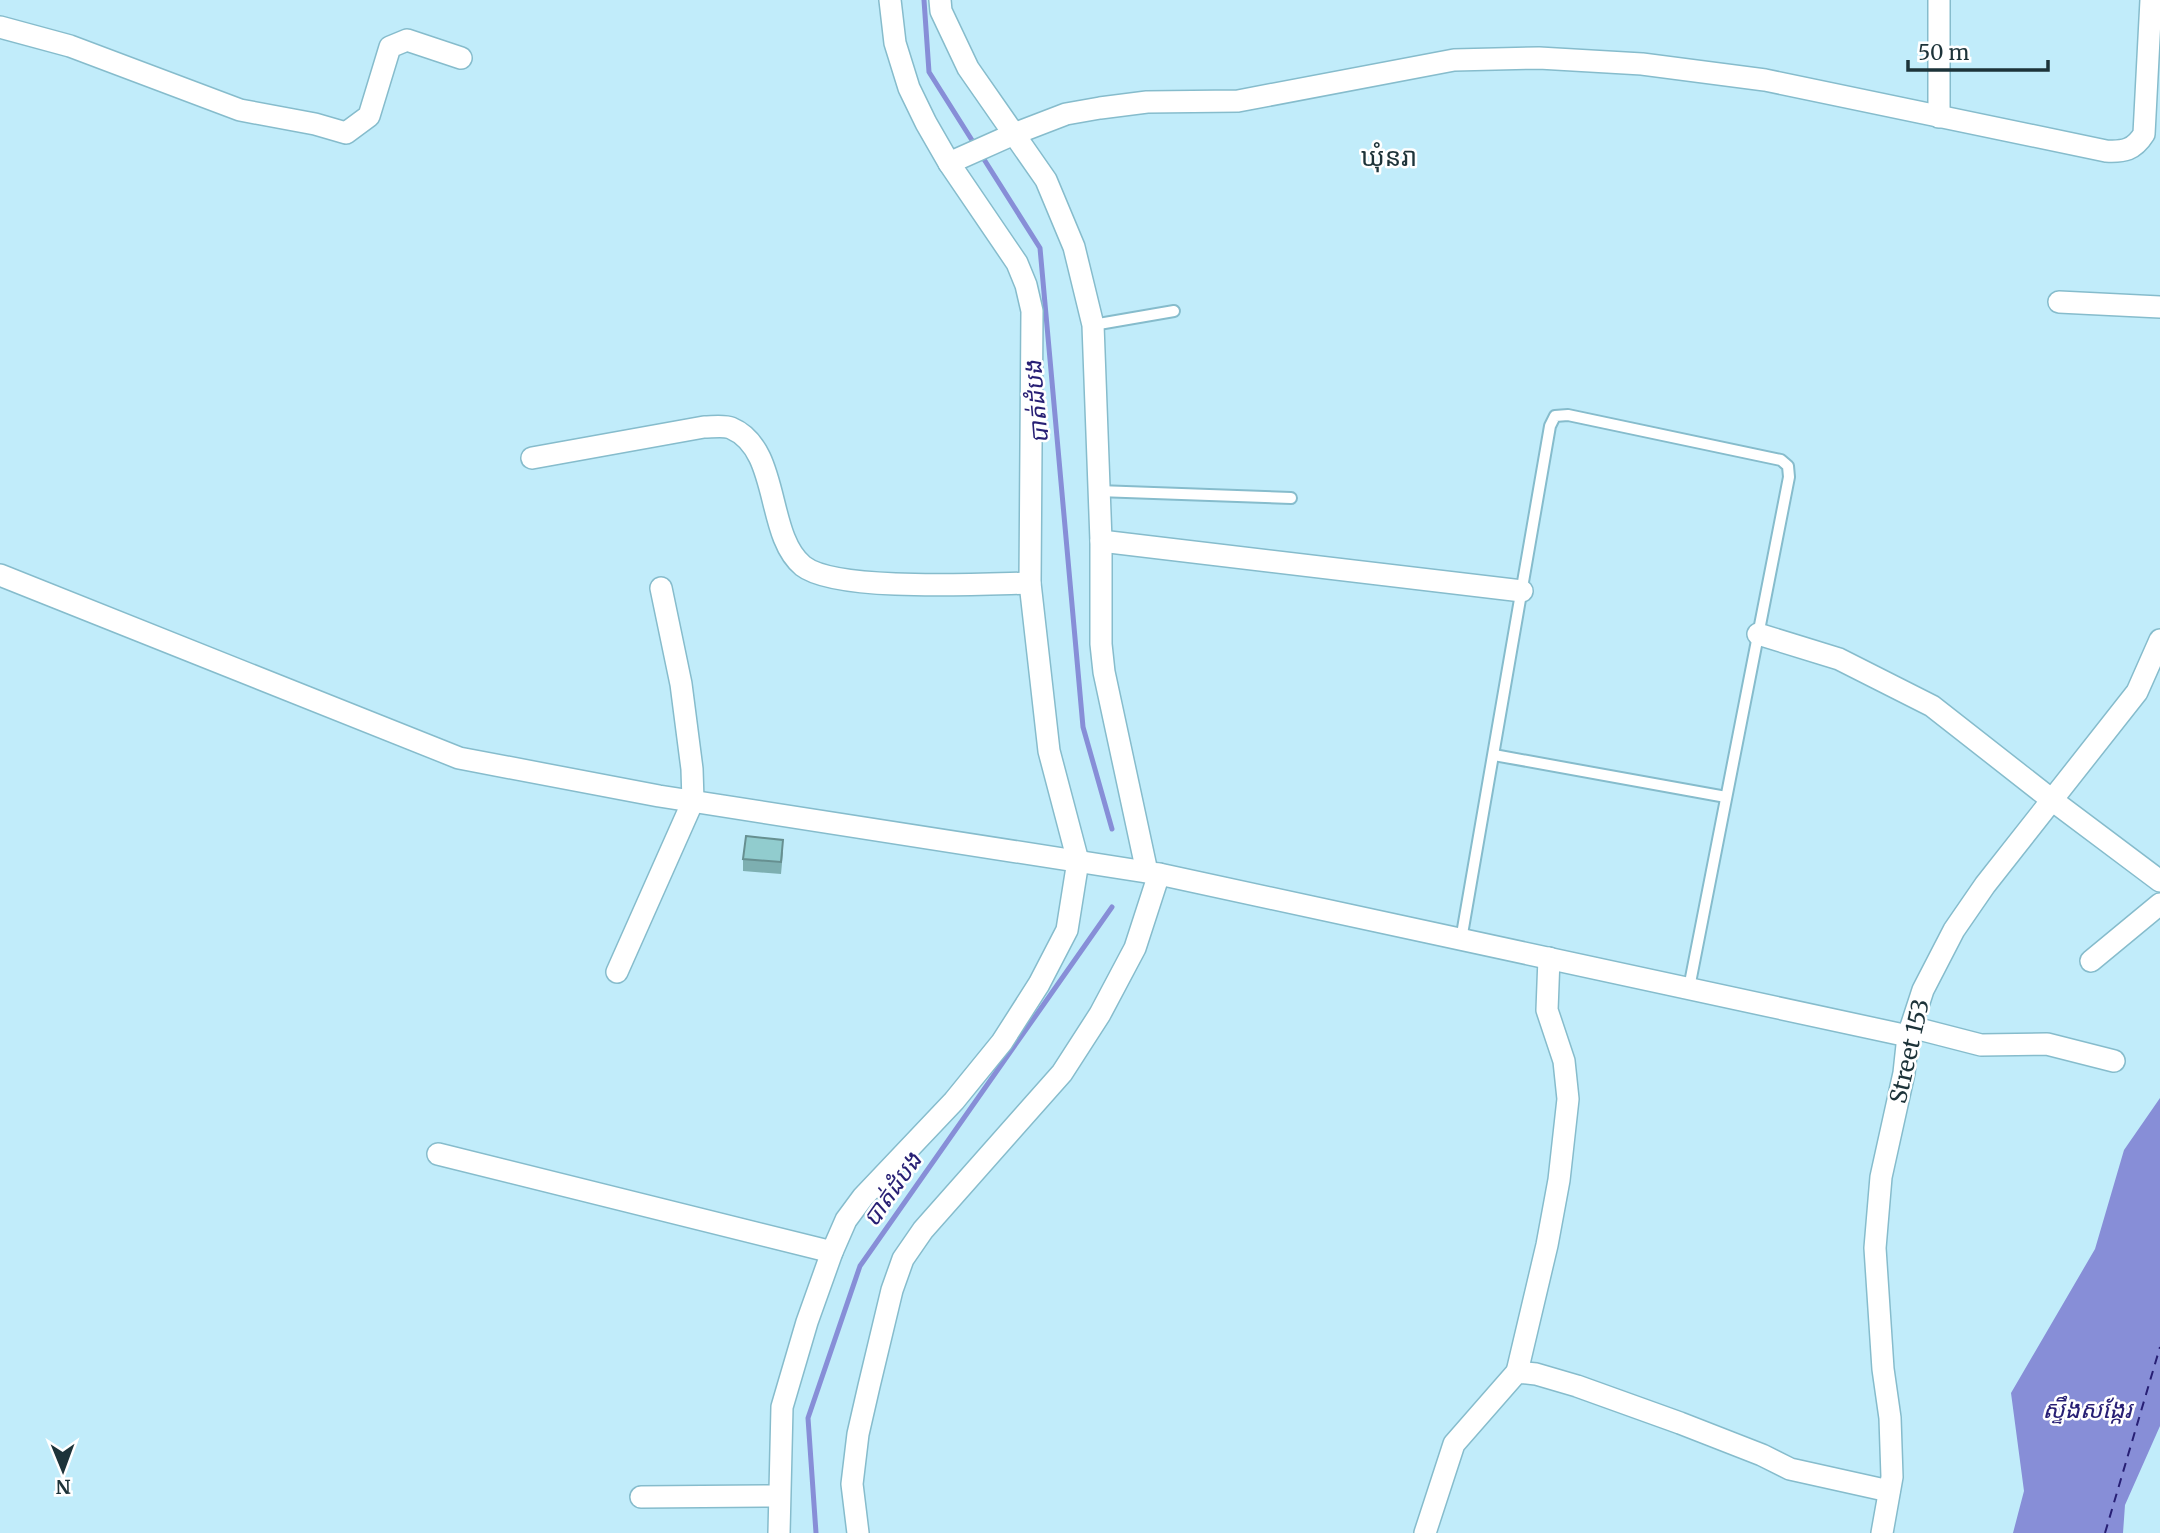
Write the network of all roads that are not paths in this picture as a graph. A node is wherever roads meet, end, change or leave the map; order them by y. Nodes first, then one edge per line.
1 (890, 0) edge
2 (940, 0) edge
3 (1939, 0) edge
4 (2151, 0) edge
5 (0, 27) edge
6 (2155, 29) edge
7 (461, 58) dead end
8 (1939, 117) junction
9 (1014, 134) junction
10 (949, 163) junction
11 (2059, 302) dead end
12 (2160, 307) edge
13 (1174, 311) dead end
14 (1093, 326) junction
15 (532, 458) dead end
16 (1098, 491) junction
17 (1291, 498) dead end
18 (1101, 541) junction
19 (0, 575) edge
20 (1030, 583) junction
21 (661, 588) dead end
22 (1522, 591) junction
23 (1758, 634) junction
24 (2160, 640) edge
25 (1494, 755) junction
26 (1726, 797) junction
27 (2052, 800) junction
28 (692, 801) junction
29 (1078, 861) junction
30 (1153, 873) junction
31 (2160, 881) edge
32 (2160, 904) edge
33 (1461, 940) junction
34 (1549, 958) junction
35 (2091, 961) dead end
36 (617, 972) dead end
37 (1689, 988) junction
38 (1909, 1031) junction
39 (2114, 1061) dead end
40 (438, 1154) dead end
41 (832, 1252) junction
42 (1517, 1372) junction
43 (1889, 1491) junction
44 (778, 1496) junction
45 (640, 1497) dead end
46 (779, 1533) edge
47 (858, 1533) edge
48 (1425, 1533) edge
49 (1882, 1533) edge

1 - 10 street
2 - 9 street
3 - 8 street
4 - 6 street
5 - 7 street
6 - 8 street
8 - 9 street
9 - 10 street
9 - 14 street
10 - 20 street
11 - 12 street
13 - 14 lane
14 - 16 street
15 - 20 street
16 - 17 lane
16 - 18 street
18 - 22 street
18 - 30 street
19 - 28 street
20 - 29 street
21 - 28 street
22 - 23 lane
22 - 25 lane
23 - 26 lane
23 - 27 street
24 - 27 street, Street 153
25 - 26 lane
25 - 33 lane
26 - 37 lane
27 - 31 street
27 - 38 street, Street 153
28 - 29 street
28 - 36 street
29 - 30 street
29 - 41 street
30 - 33 street
30 - 47 street
32 - 35 street
33 - 34 street
34 - 37 street
34 - 42 street
37 - 38 street
38 - 39 street
38 - 43 street, Street 153
40 - 41 street
41 - 44 street
42 - 43 street
42 - 48 street
43 - 49 street, Street 153
44 - 45 street
44 - 46 street

